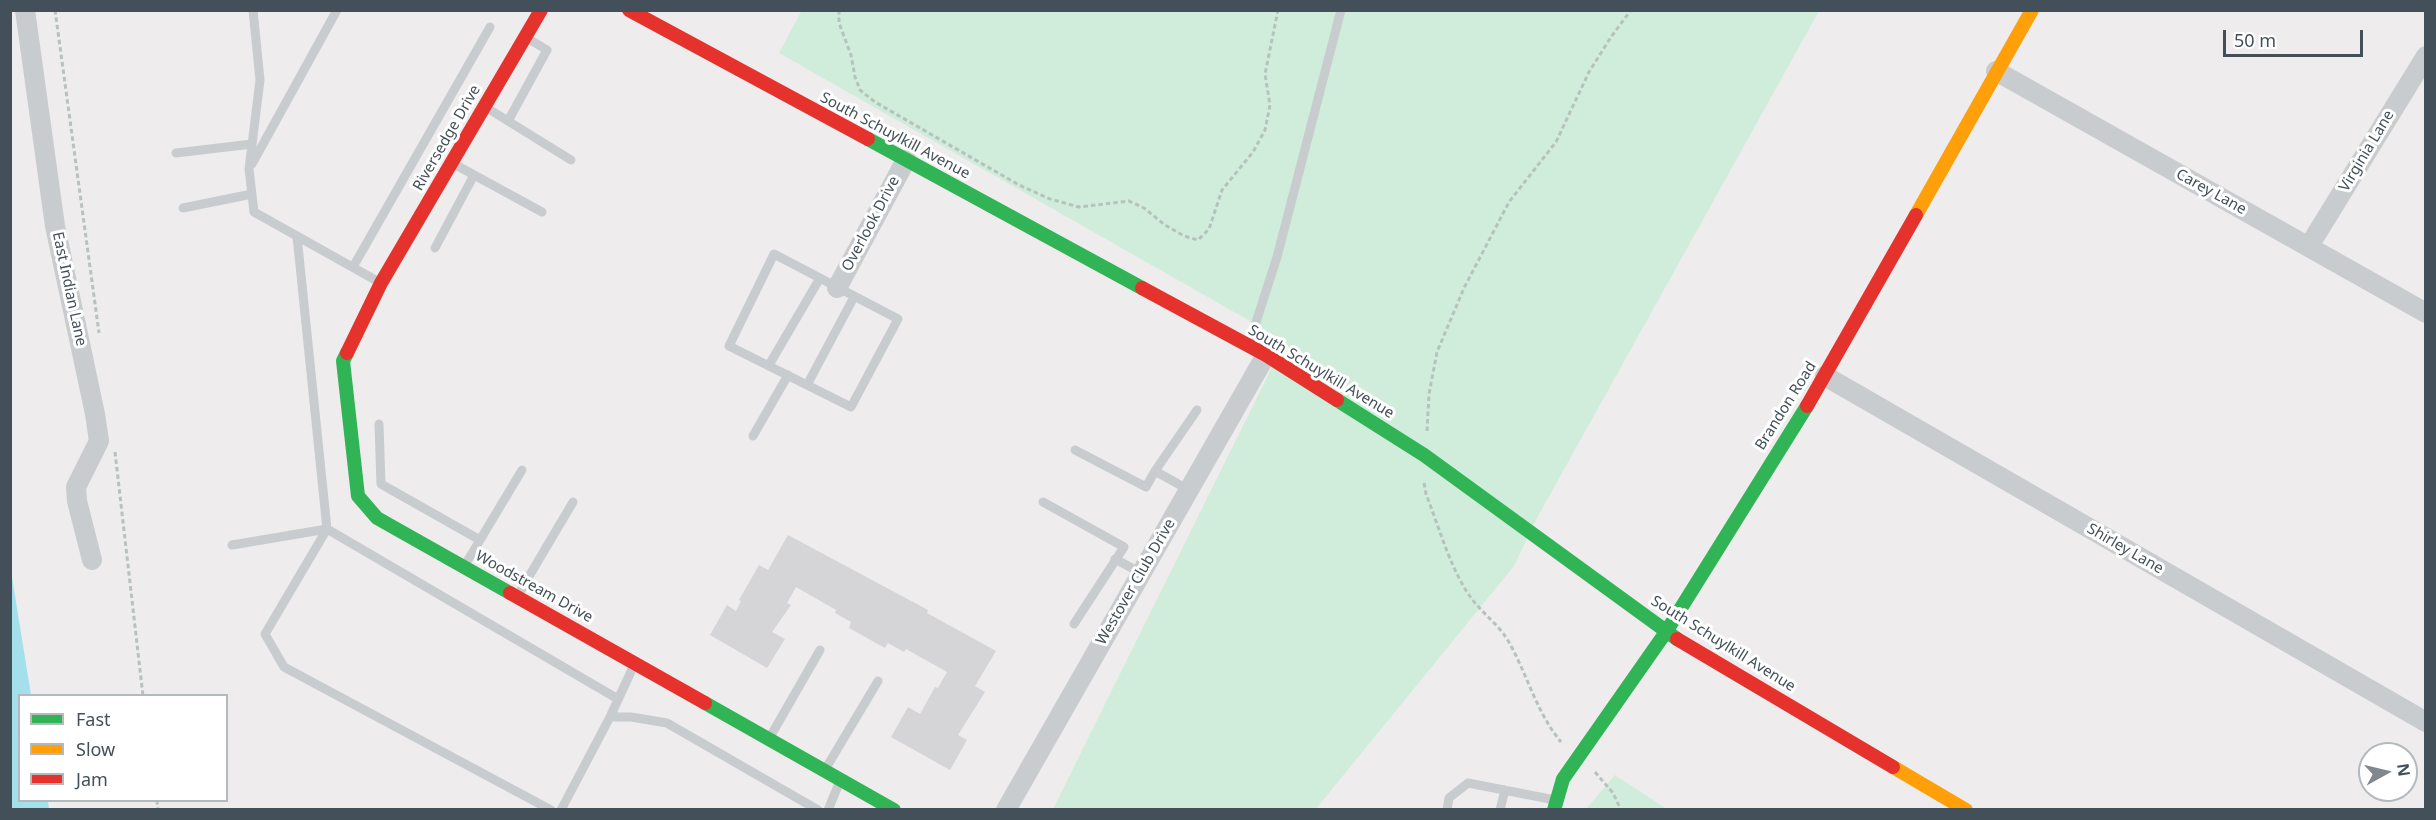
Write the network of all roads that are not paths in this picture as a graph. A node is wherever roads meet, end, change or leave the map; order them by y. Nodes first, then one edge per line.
1 (25, 10) edge
2 (253, 10) edge
3 (337, 10) edge
4 (541, 10) edge
5 (629, 10) edge
6 (1341, 10) edge
7 (2032, 10) edge
8 (490, 27) dead end
9 (526, 37) junction
10 (2426, 56) edge
11 (1996, 71) junction
12 (484, 107) junction
13 (508, 121) junction
14 (252, 144) junction
15 (176, 153) dead end
16 (571, 160) dead end
17 (906, 160) junction
18 (452, 163) junction
19 (249, 169) junction
20 (474, 175) junction
21 (252, 194) junction
22 (183, 208) dead end
23 (542, 212) dead end
24 (297, 236) junction
25 (2309, 246) junction
26 (435, 248) dead end
27 (353, 267) junction
28 (381, 283) junction
29 (837, 288) junction
30 (2426, 314) edge
31 (1249, 346) junction
32 (1266, 355) junction
33 (768, 365) junction
34 (788, 375) junction
35 (1825, 376) junction
36 (807, 385) junction
37 (1197, 410) dead end
38 (379, 424) dead end
39 (753, 436) dead end
40 (1076, 450) dead end
41 (522, 470) dead end
42 (1155, 471) junction
43 (1189, 490) junction
44 (573, 502) dead end
45 (1043, 502) dead end
46 (327, 529) junction
47 (480, 540) junction
48 (232, 545) dead end
49 (92, 560) dead end
50 (1115, 560) junction
51 (464, 567) junction
52 (1141, 573) junction
53 (517, 597) junction
54 (1074, 624) dead end
55 (1666, 632) junction
56 (820, 650) dead end
57 (634, 663) junction
58 (878, 681) dead end
59 (618, 699) junction
60 (610, 717) junction
61 (2426, 722) edge
62 (769, 739) junction
63 (825, 770) junction
64 (841, 780) junction
65 (1505, 790) junction
66 (1556, 805) edge
67 (551, 810) edge
68 (561, 810) edge
69 (818, 810) edge
70 (828, 810) edge
71 (894, 810) edge
72 (1006, 810) edge
73 (1447, 810) edge
74 (1500, 810) edge
75 (1966, 810) edge

1 - 49 street, East Indian Lane
2 - 14 lane
3 - 19 lane
4 - 9 street, Riversedge Drive
5 - 17 street, South Schuylkill Avenue
6 - 31 lane
7 - 11 street, Brandon Road
8 - 27 lane
9 - 12 street, Riversedge Drive
9 - 13 lane
10 - 25 street, Virginia Lane
11 - 25 street, Carey Lane
11 - 35 street, Brandon Road
12 - 13 lane
12 - 18 street, Riversedge Drive
13 - 16 lane
14 - 15 lane
14 - 19 lane
17 - 29 street, Overlook Drive
17 - 31 street, South Schuylkill Avenue
18 - 20 lane
18 - 28 street, Riversedge Drive
19 - 21 lane
20 - 23 lane
20 - 26 lane
21 - 22 lane
21 - 24 lane
24 - 27 lane
24 - 46 lane
25 - 30 street, Carey Lane
27 - 28 lane
28 - 51 street, Woodstream Drive
29 - 33 lane
29 - 33 lane
29 - 36 lane
29 - 36 lane
31 - 32 street, South Schuylkill Avenue
32 - 43 street, Westover Club Drive
32 - 55 street, South Schuylkill Avenue
33 - 34 lane
34 - 36 lane
34 - 39 lane
35 - 55 street, Brandon Road
35 - 61 street, Shirley Lane
37 - 42 lane
38 - 47 lane
40 - 42 lane
41 - 47 lane
42 - 43 lane
43 - 52 street, Westover Club Drive
44 - 53 lane
45 - 50 lane
46 - 48 lane
46 - 59 lane
46 - 67 lane
47 - 51 lane
50 - 52 lane
50 - 54 lane
51 - 53 street, Woodstream Drive
52 - 72 street, Westover Club Drive
53 - 57 street, Woodstream Drive
55 - 66 street, Brandon Road
55 - 75 street, South Schuylkill Avenue
56 - 62 lane
57 - 59 lane
57 - 62 street, Woodstream Drive
58 - 63 lane
59 - 60 lane
60 - 68 lane
60 - 69 lane
62 - 63 street, Woodstream Drive
63 - 64 street, Woodstream Drive
64 - 70 lane
64 - 71 street, Woodstream Drive
65 - 66 lane
65 - 73 lane
65 - 74 lane

